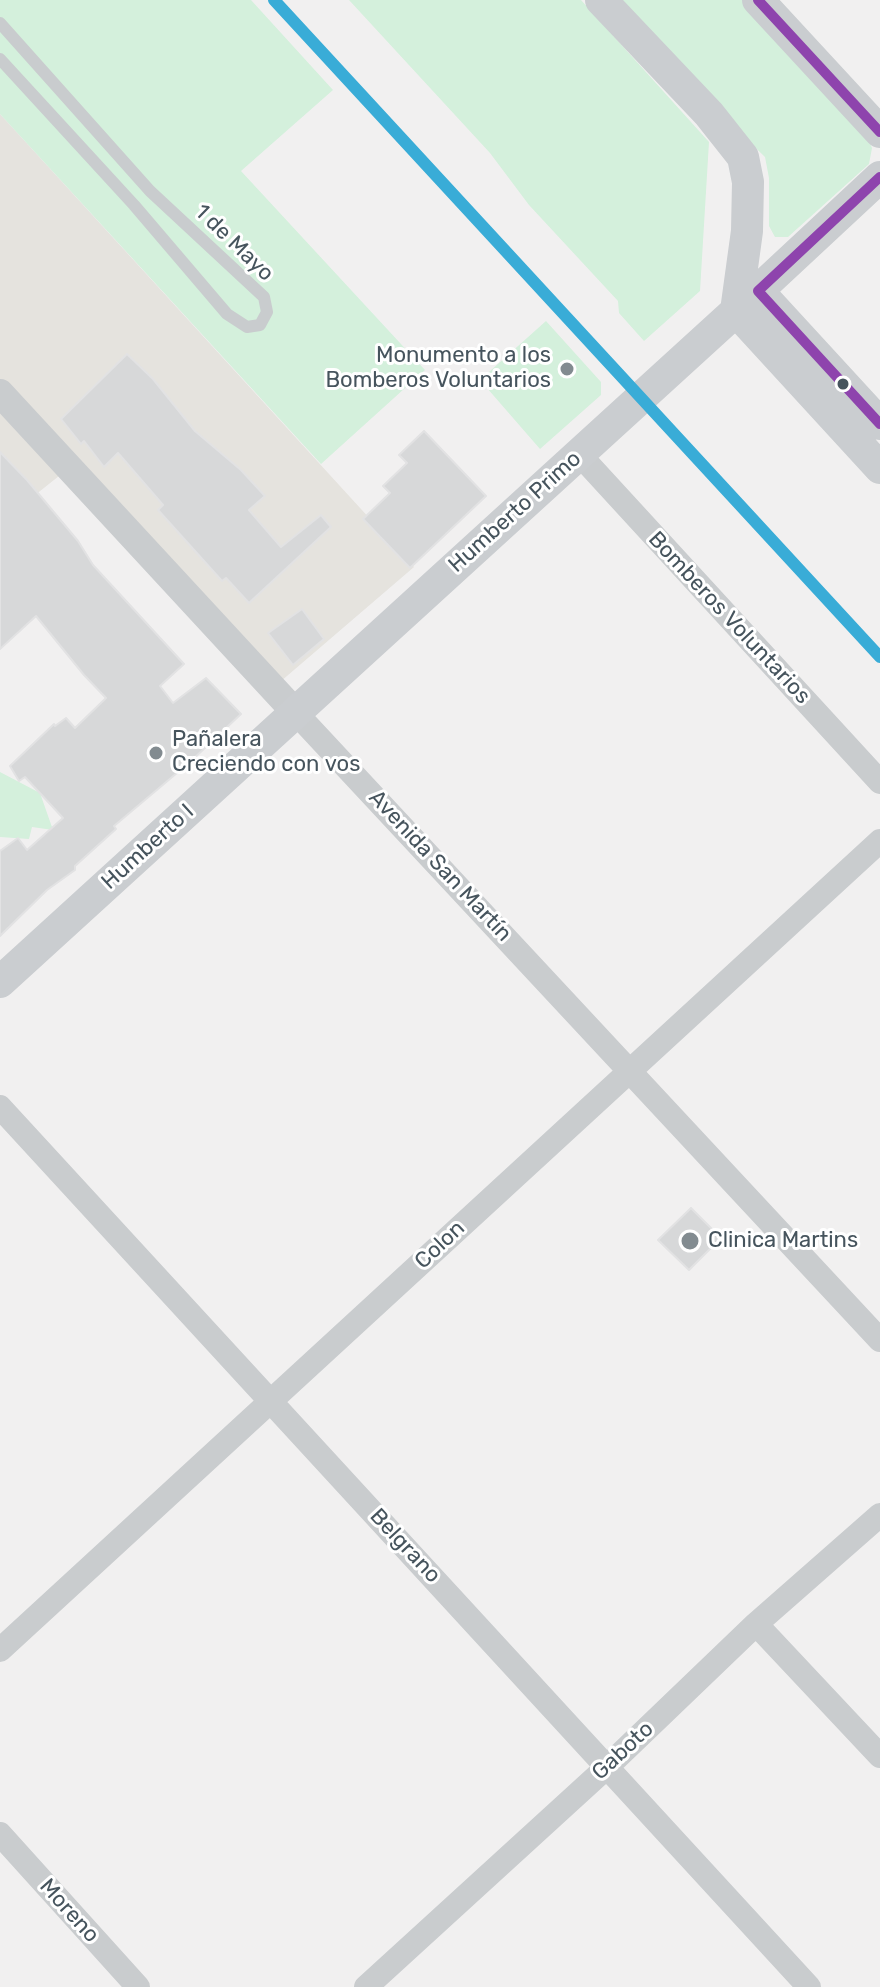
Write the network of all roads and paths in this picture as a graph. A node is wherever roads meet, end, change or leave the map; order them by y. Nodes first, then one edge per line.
1 (601, 0) edge
2 (758, 0) edge
3 (0, 23) edge
4 (0, 59) edge
5 (880, 132) edge
6 (880, 177) edge
7 (747, 231) junction
8 (784, 266) junction
9 (747, 301) junction
10 (0, 393) edge
11 (880, 424) edge
12 (579, 454) junction
13 (880, 468) edge
14 (295, 712) junction
15 (880, 782) edge
16 (880, 841) edge
17 (0, 982) edge
18 (631, 1070) junction
19 (0, 1107) edge
20 (880, 1340) edge
21 (271, 1400) junction
22 (880, 1515) edge
23 (756, 1624) junction
24 (0, 1650) edge
25 (880, 1756) edge
26 (607, 1767) junction
27 (0, 1834) edge
28 (138, 1987) edge
29 (366, 1987) edge
30 (809, 1987) edge

1 - 7 main road
2 - 5 main road
3 - 4 lane, 1 de Mayo
6 - 8 main road
7 - 8 main road
7 - 9 main road
8 - 9 main road
9 - 11 main road
9 - 12 main road, Humberto Primo
9 - 13 main road
10 - 14 street, Avenida San Martín
12 - 14 main road, Humberto Primo
12 - 15 street, Bomberos Voluntarios
14 - 17 main road, Humberto I
14 - 18 street, Avenida San Martín
16 - 18 street, Colon
18 - 20 street, Avenida San Martín
18 - 21 street, Colon
19 - 21 street, Belgrano
21 - 24 street, Colon
21 - 26 street, Belgrano
22 - 23 street, Gaboto
23 - 25 street
23 - 26 street, Gaboto
26 - 29 street, Gaboto
26 - 30 street, Belgrano
27 - 28 street, Moreno

